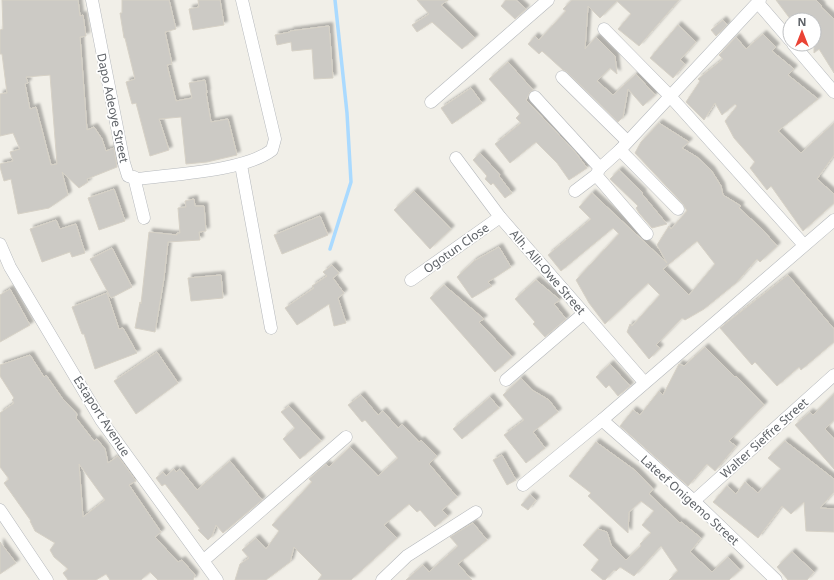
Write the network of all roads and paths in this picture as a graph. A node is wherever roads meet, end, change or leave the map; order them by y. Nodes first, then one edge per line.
1 (92, 0) edge
2 (242, 0) edge
3 (759, 1) edge
4 (541, 2) edge
5 (604, 29) dead end
6 (782, 30) edge
7 (800, 52) edge
8 (562, 77) dead end
9 (834, 92) edge
10 (669, 95) junction
11 (535, 97) dead end
12 (431, 102) dead end
13 (624, 145) junction
14 (456, 158) dead end
15 (241, 165) junction
16 (598, 172) junction
17 (134, 178) junction
18 (575, 191) dead end
19 (678, 209) dead end
20 (500, 217) junction
21 (144, 218) dead end
22 (834, 220) edge
23 (647, 234) dead end
24 (0, 244) edge
25 (804, 245) junction
26 (411, 280) dead end
27 (583, 314) junction
28 (271, 328) dead end
29 (834, 376) edge
30 (506, 380) dead end
31 (644, 382) junction
32 (602, 420) junction
33 (346, 437) dead end
34 (523, 485) dead end
35 (694, 501) junction
36 (0, 510) edge
37 (476, 512) dead end
38 (204, 560) junction
39 (45, 579) edge
40 (217, 580) edge
41 (382, 580) edge
42 (776, 580) edge

1 - 17 street, Dapo Adeoye Street
2 - 15 street, Dapo Adeoye Street
3 - 6 street
3 - 10 street
4 - 12 street
5 - 10 street
7 - 9 street
8 - 13 street
10 - 13 street
10 - 25 street
11 - 16 street
13 - 16 street
13 - 19 street
14 - 20 street, Alh. Alli-Owe Street
15 - 17 street, Dapo Adeoye Street
15 - 28 street
16 - 18 street
16 - 23 street
17 - 21 street
20 - 26 street, Ogotun Close
20 - 27 street, Alh. Alli-Owe Street
22 - 25 street
24 - 38 street, Estaport Avenue
25 - 31 street
27 - 30 street
27 - 31 street, Alh. Alli-Owe Street
29 - 35 street, Walter Sieffre Street
31 - 32 street
32 - 34 street
32 - 35 street, Lateef Onigemo Street
33 - 38 street
35 - 42 street, Lateef Onigemo Street
36 - 39 street
37 - 41 street
38 - 40 street, Estaport Avenue

